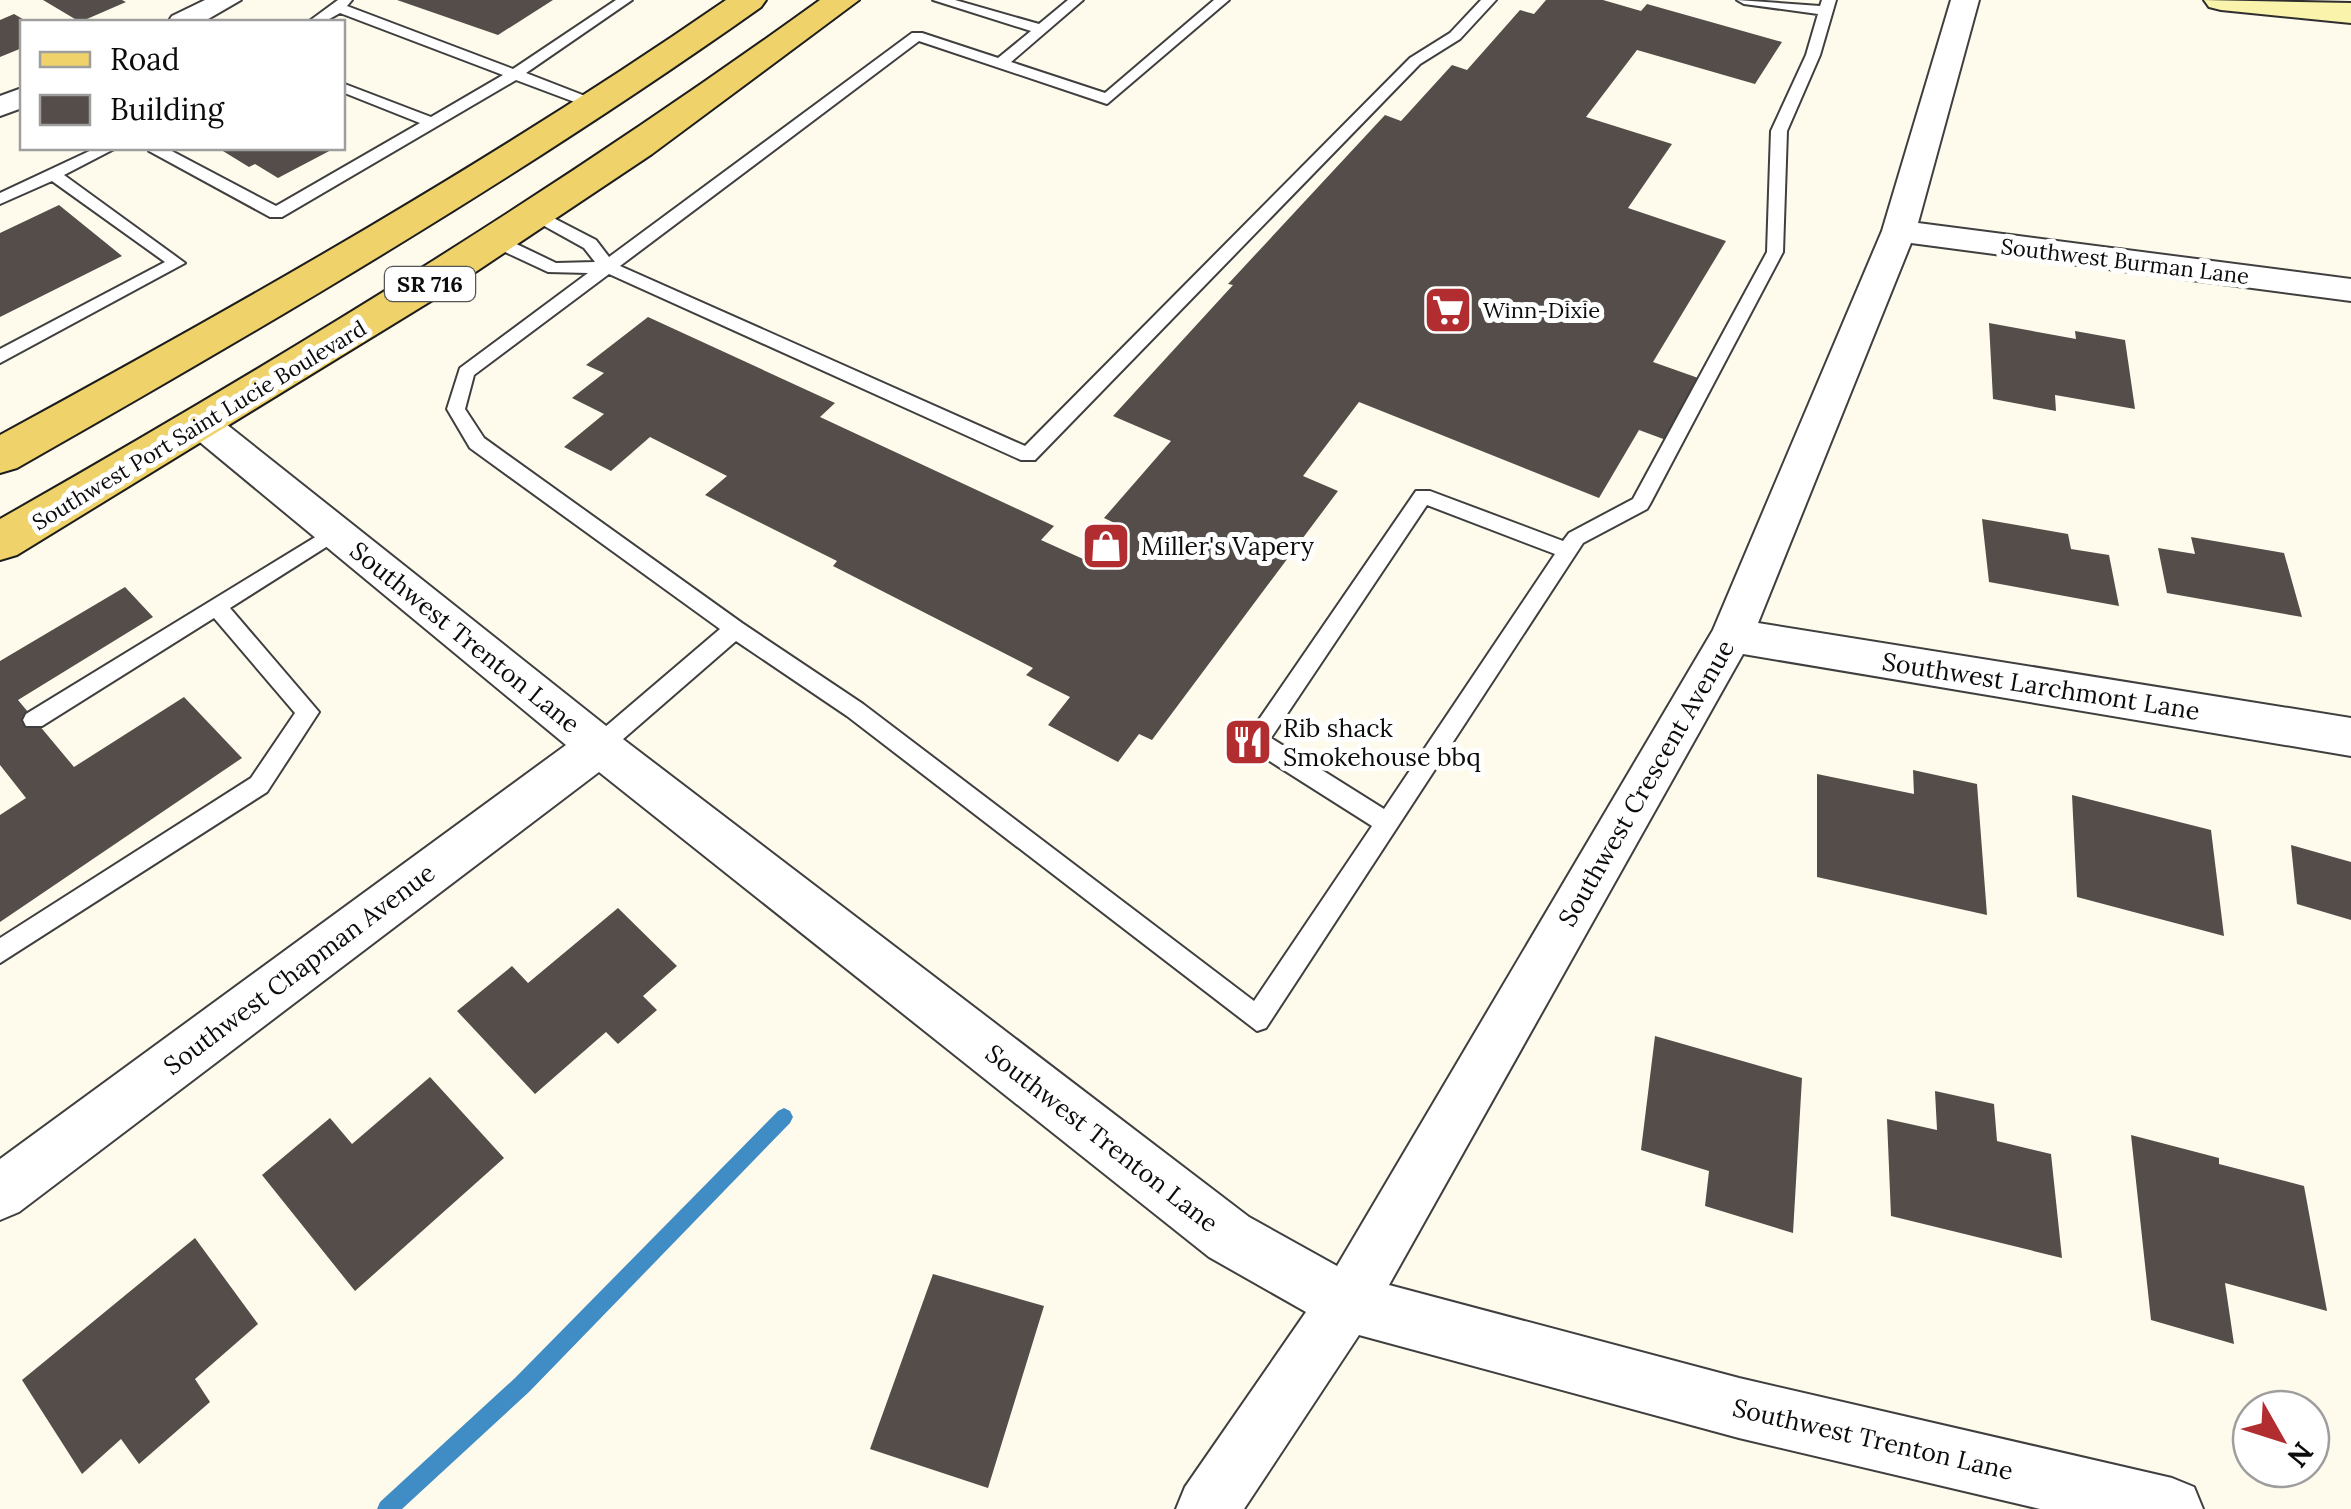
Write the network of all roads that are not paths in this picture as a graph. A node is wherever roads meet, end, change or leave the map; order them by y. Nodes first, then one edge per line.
1 (227, 0) edge
2 (625, 0) edge
3 (749, 0) edge
4 (842, 0) edge
5 (943, 0) edge
6 (1076, 0) edge
7 (1222, 0) edge
8 (1489, 0) edge
9 (1744, 0) edge
10 (1965, 0) edge
11 (2222, 0) edge
12 (342, 4) edge
13 (1828, 5) edge
14 (2351, 13) edge
15 (186, 20) edge
16 (318, 20) edge
17 (1040, 29) junction
18 (1000, 64) junction
19 (512, 76) junction
20 (345, 88) edge
21 (594, 104) junction
22 (433, 123) junction
23 (104, 150) edge
24 (159, 150) edge
25 (53, 174) junction
26 (0, 199) edge
27 (536, 214) junction
28 (1899, 232) junction
29 (496, 241) junction
30 (608, 266) junction
31 (2351, 290) edge
32 (0, 357) edge
33 (203, 425) junction
34 (1, 454) edge
35 (335, 532) junction
36 (0, 542) edge
37 (1568, 551) junction
38 (217, 608) junction
39 (735, 630) junction
40 (1732, 635) junction
41 (34, 720) dead end
42 (2351, 737) edge
43 (599, 746) junction
44 (1387, 822) junction
45 (0, 952) edge
46 (0, 1192) edge
47 (1347, 1303) junction
48 (1207, 1509) edge
49 (2172, 1509) edge

1 - 15 street
2 - 19 lane
3 - 21 main road, SR 716
4 - 27 main road, Southwest Port Saint Lucie Boulevard / SR 716
5 - 17 lane
6 - 17 lane
7 - 18 lane
8 - 30 lane
9 - 13 lane
10 - 28 street, Southwest Crescent Avenue
11 - 14 main road
12 - 16 lane
12 - 19 lane
13 - 37 lane
17 - 18 lane
18 - 30 lane
19 - 21 lane
19 - 22 lane
20 - 22 lane
21 - 34 main road, SR 716
22 - 24 lane
23 - 25 lane
25 - 26 lane
25 - 32 lane
27 - 29 main road, Southwest Port Saint Lucie Boulevard / SR 716
27 - 30 lane
28 - 31 street, Southwest Burman Lane
28 - 40 street, Southwest Crescent Avenue
29 - 30 lane
29 - 33 main road, Southwest Port Saint Lucie Boulevard / SR 716
30 - 39 lane
33 - 35 street, Southwest Trenton Lane
33 - 36 main road, Southwest Port Saint Lucie Boulevard / SR 716
35 - 38 lane
35 - 43 street, Southwest Trenton Lane
37 - 44 lane
37 - 44 lane
38 - 41 lane
38 - 45 lane
39 - 43 lane
39 - 44 lane
40 - 42 street, Southwest Larchmont Lane
40 - 47 street, Southwest Crescent Avenue
43 - 46 street, Southwest Chapman Avenue
43 - 47 street, Southwest Trenton Lane
47 - 48 street, Southwest Crescent Avenue
47 - 49 street, Southwest Trenton Lane

